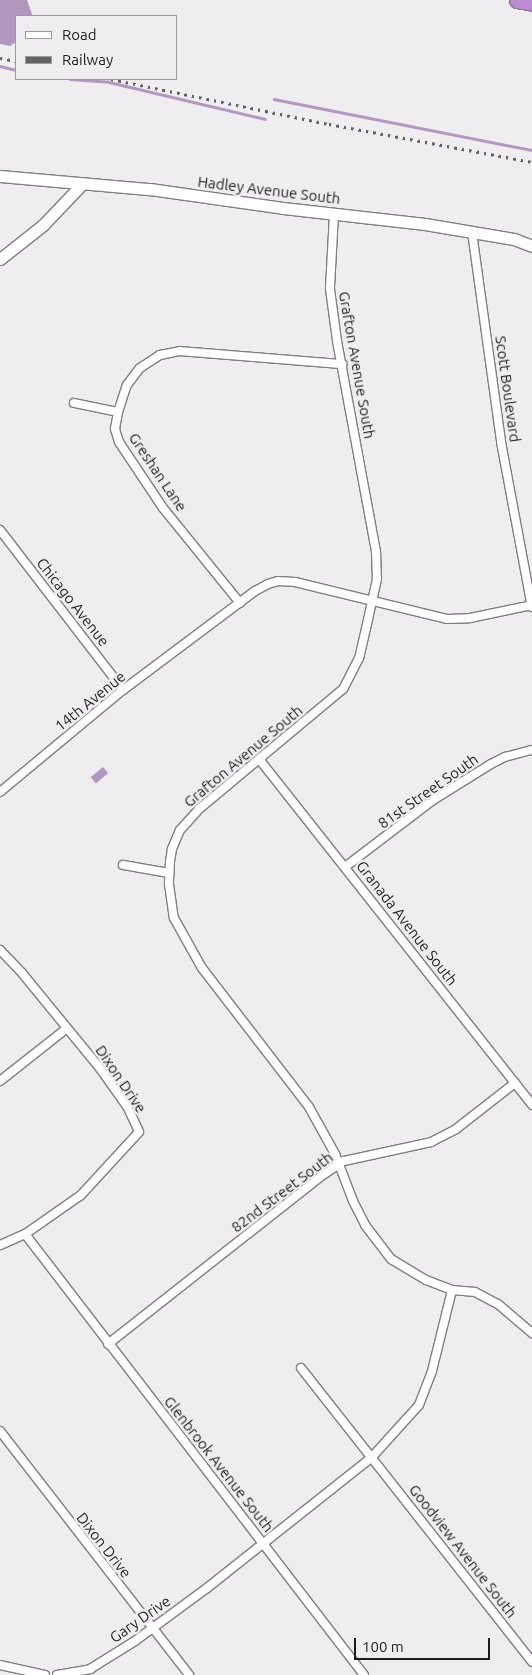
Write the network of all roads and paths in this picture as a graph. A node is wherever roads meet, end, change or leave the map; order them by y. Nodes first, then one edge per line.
1 (517, 0) edge
2 (532, 3) edge
3 (0, 176) edge
4 (82, 184) junction
5 (334, 214) junction
6 (472, 232) junction
7 (532, 246) edge
8 (0, 259) edge
9 (342, 364) junction
10 (74, 403) dead end
11 (118, 412) junction
12 (0, 530) edge
13 (372, 602) junction
14 (240, 603) junction
15 (532, 606) edge
16 (123, 690) junction
17 (532, 750) edge
18 (259, 759) junction
19 (0, 792) edge
20 (123, 866) dead end
21 (345, 867) junction
22 (169, 873) junction
23 (0, 950) edge
24 (68, 1028) junction
25 (0, 1081) edge
26 (515, 1083) junction
27 (532, 1104) edge
28 (339, 1165) junction
29 (24, 1234) junction
30 (0, 1245) edge
31 (452, 1290) junction
32 (532, 1332) edge
33 (108, 1344) junction
34 (301, 1368) dead end
35 (0, 1431) edge
36 (372, 1457) junction
37 (263, 1542) junction
38 (152, 1629) junction
39 (532, 1662) edge
40 (0, 1665) edge
41 (45, 1675) edge
42 (58, 1675) edge
43 (189, 1675) edge
44 (364, 1675) edge

1 - 2 highway
3 - 4 street, Hadley Avenue South
4 - 5 street, Hadley Avenue South
4 - 8 street
5 - 6 street, Hadley Avenue South
5 - 9 street, Grafton Avenue South
6 - 7 street, Hadley Avenue South
6 - 15 street, Scott Boulevard
9 - 11 street, Greshan Lane
9 - 13 street, Grafton Avenue South
10 - 11 street
11 - 14 street, Greshan Lane
12 - 16 street, Chicago Avenue
13 - 14 street, 14th Avenue
13 - 15 street, 14th Avenue
13 - 18 street, Grafton Avenue South
14 - 16 street, 14th Avenue
16 - 19 street, 14th Avenue
17 - 21 street, 81st Street South
18 - 21 street, Granada Avenue South
18 - 22 street, Grafton Avenue South
20 - 22 street
21 - 26 street, Granada Avenue South
22 - 28 street, Grafton Avenue South
23 - 24 street, Dixon Drive
24 - 25 street
24 - 29 street, Dixon Drive
26 - 27 street, Granada Avenue South
26 - 28 street, 82nd Street South
28 - 31 street, Grafton Avenue South
28 - 33 street, 82nd Street South
29 - 30 street, Dixon Drive
29 - 33 street, Glenbrook Avenue South
31 - 32 street, Grafton Avenue South
31 - 36 street, Gary Drive
33 - 37 street, Glenbrook Avenue South
34 - 36 street, Goodview Avenue South
35 - 38 street, Dixon Drive
36 - 37 street, Gary Drive
36 - 39 street, Goodview Avenue South
37 - 38 street, Gary Drive
37 - 44 street, Glenbrook Avenue South
38 - 42 street, Gary Drive
38 - 43 street, Dixon Drive
40 - 41 street

